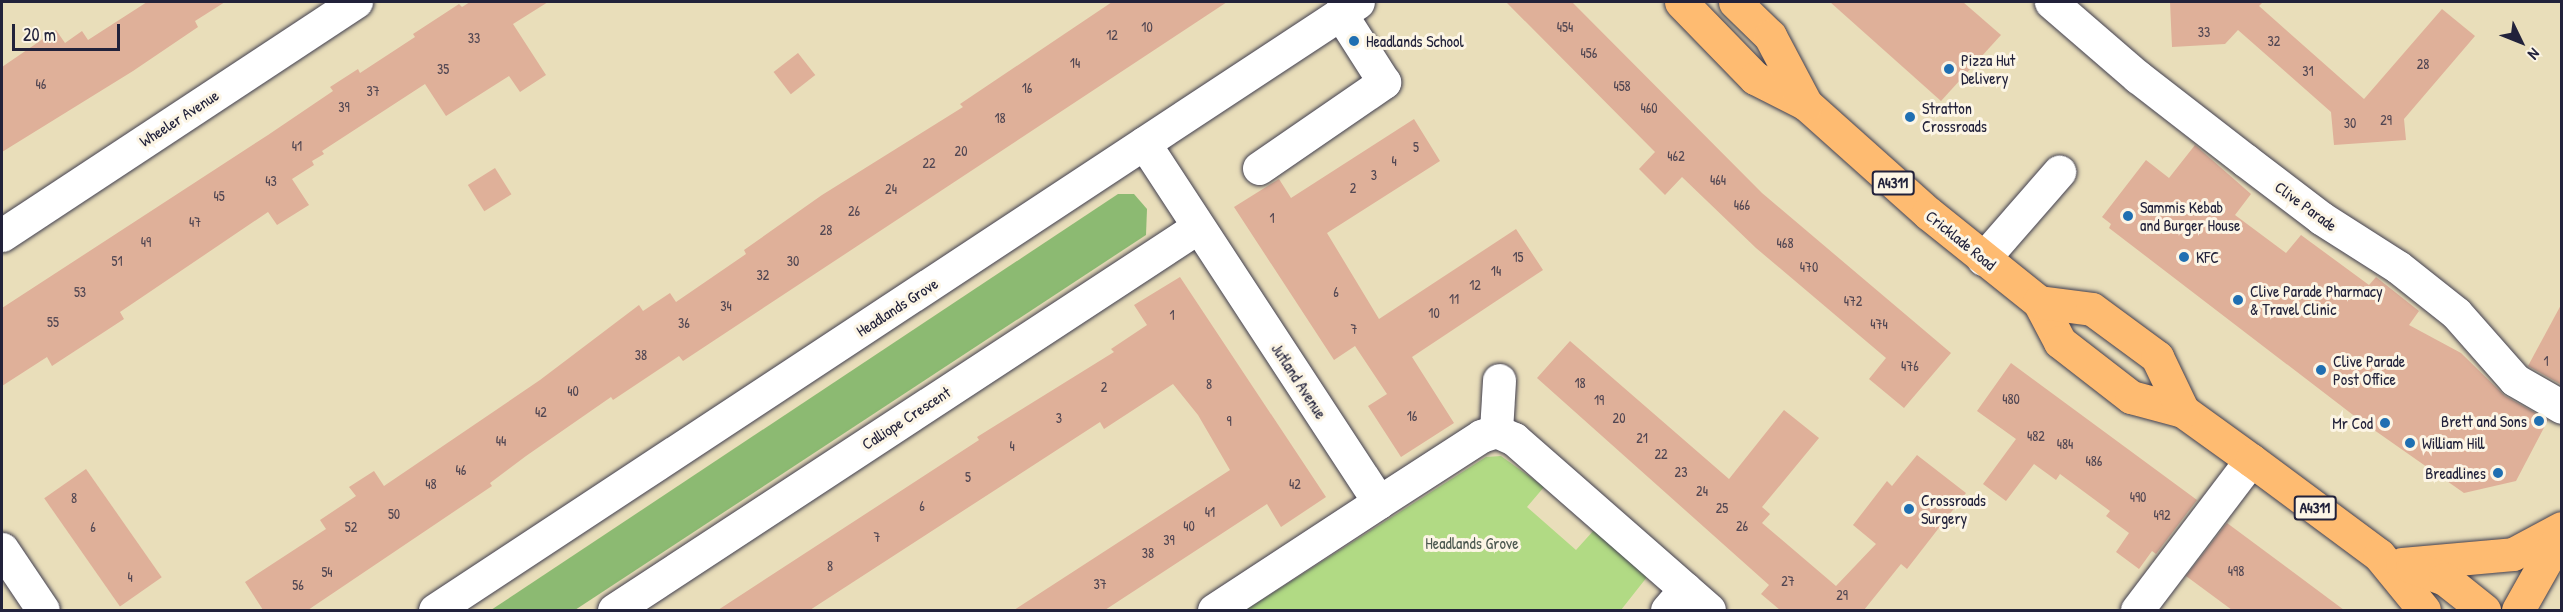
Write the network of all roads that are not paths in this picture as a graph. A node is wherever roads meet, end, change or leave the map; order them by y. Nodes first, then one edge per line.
1 (356, 2) edge
2 (1681, 2) edge
3 (1735, 2) edge
4 (2050, 2) edge
5 (1349, 7) edge
6 (313, 13) edge
7 (1806, 104) junction
8 (1144, 143) junction
9 (1259, 168) dead end
10 (2059, 172) dead end
11 (1198, 227) junction
12 (2, 235) edge
13 (1983, 259) junction
14 (2039, 302) junction
15 (1499, 380) dead end
16 (2562, 407) edge
17 (2183, 411) junction
18 (1496, 430) junction
19 (2251, 460) junction
20 (1379, 502) junction
21 (2562, 530) edge
22 (2, 549) edge
23 (2391, 560) junction
24 (1676, 600) edge
25 (43, 610) edge
26 (435, 610) edge
27 (614, 610) edge
28 (1214, 610) edge
29 (1709, 610) edge
30 (2137, 610) edge
31 (2424, 610) edge
32 (2484, 610) edge
33 (2518, 610) edge

1 - 6 street, Wheeler Avenue
2 - 7 main road, Cricklade Road / A4311
3 - 7 main road, Cricklade Road / A4311
4 - 16 street, Clive Parade
5 - 8 street, Headlands Grove
5 - 9 street
6 - 12 street, Wheeler Avenue
7 - 13 main road, Cricklade Road / A4311
8 - 11 street, Jutland Avenue
8 - 26 street, Headlands Grove
10 - 13 street
11 - 20 street, Jutland Avenue
11 - 27 street, Calliope Crescent
13 - 14 main road, Cricklade Road / A4311
14 - 17 main road, Cricklade Road / A4311
14 - 17 main road, Cricklade Road / A4311
15 - 18 street
17 - 19 main road, Cricklade Road / A4311
18 - 20 street
18 - 24 street
19 - 23 main road, Cricklade Road / A4311
19 - 30 street
20 - 28 street
21 - 23 main road
21 - 33 main road
22 - 25 street
23 - 31 main road, Cricklade Road / A4311
23 - 32 main road, Cricklade Road / A4311
24 - 29 street

